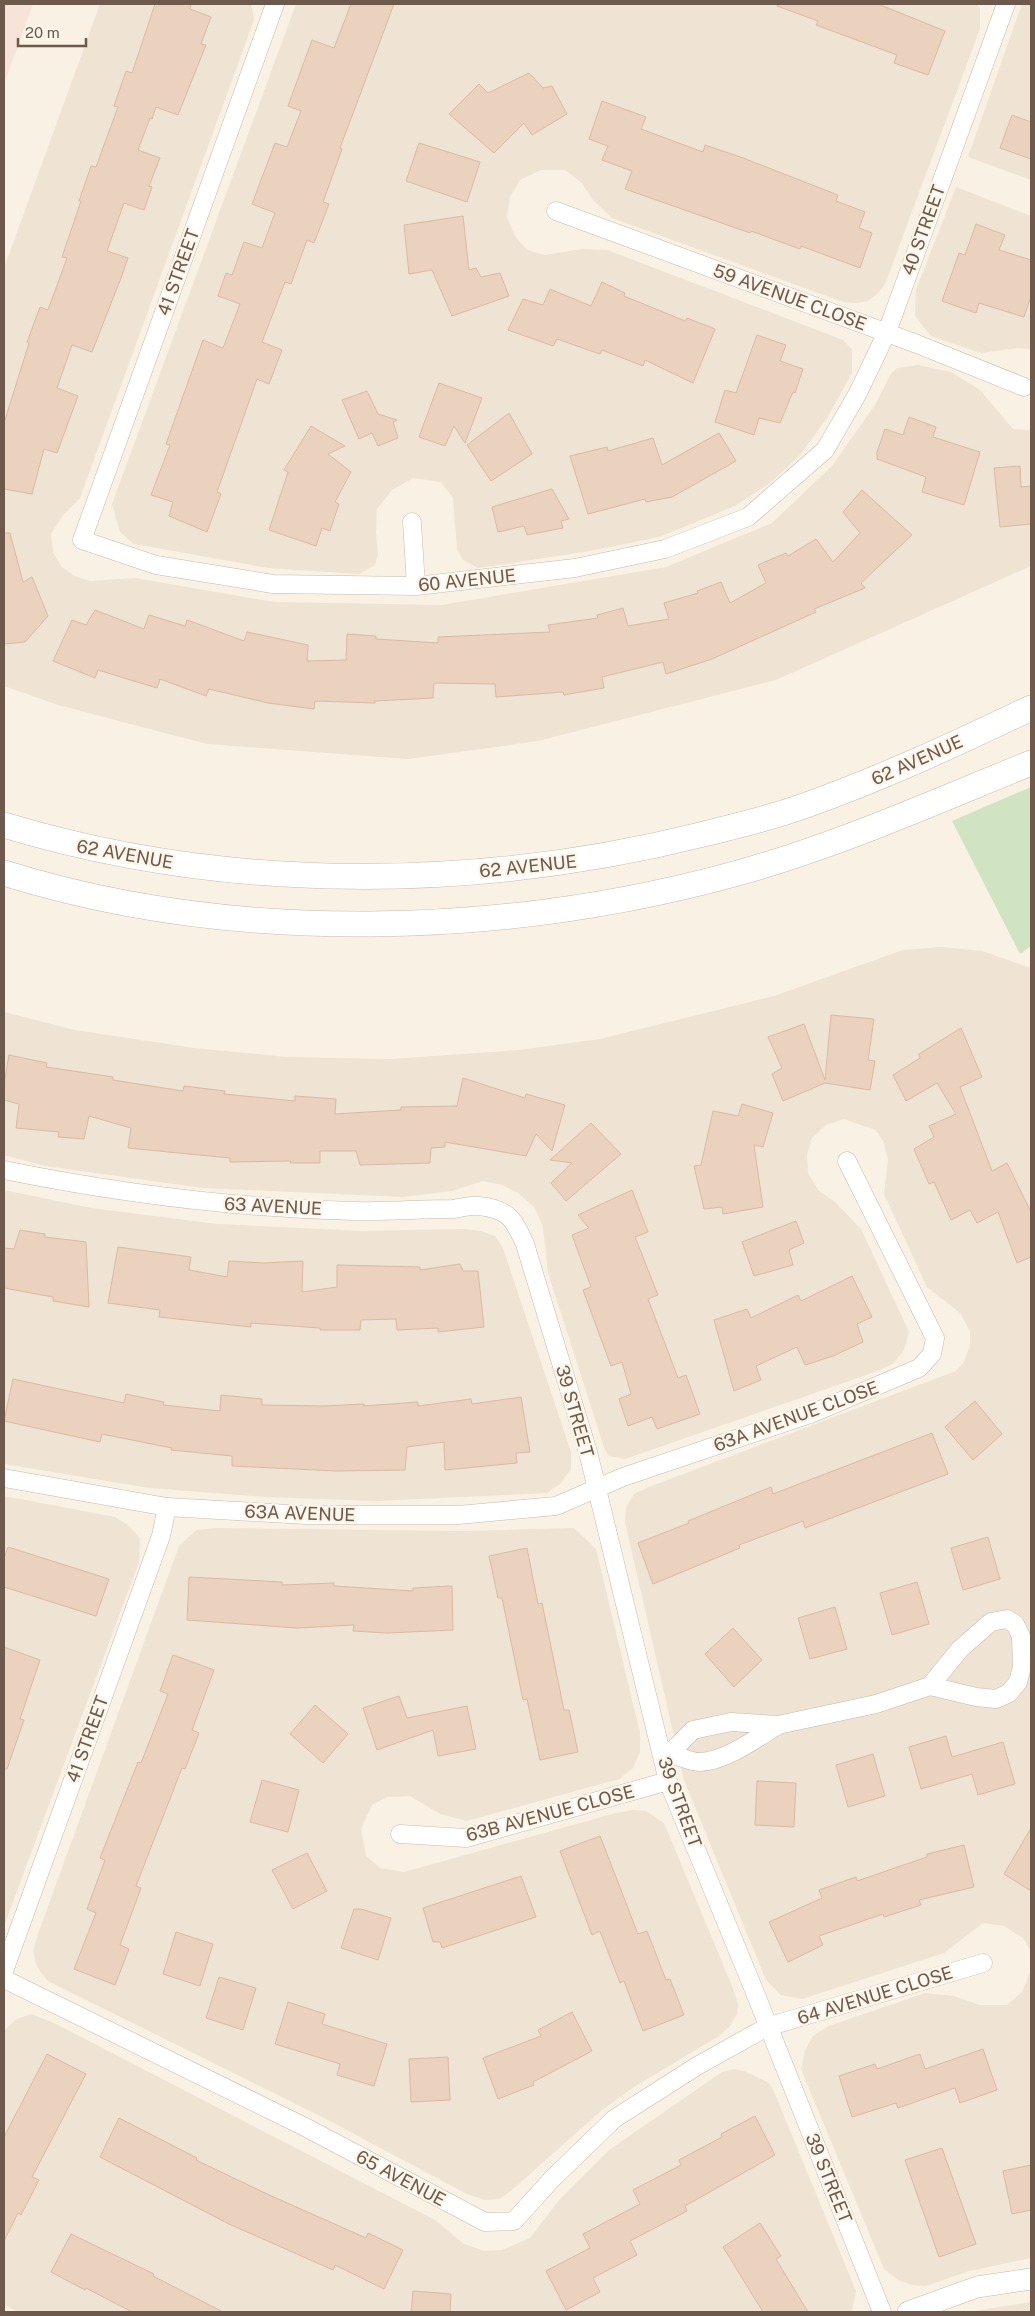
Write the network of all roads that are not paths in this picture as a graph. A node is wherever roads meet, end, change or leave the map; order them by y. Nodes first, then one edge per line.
1 (275, 4) edge
2 (1006, 4) edge
3 (556, 211) dead end
4 (887, 332) junction
5 (1024, 387) dead end
6 (826, 450) joint
7 (412, 522) dead end
8 (82, 540) joint
9 (416, 586) junction
10 (1031, 708) edge
11 (1031, 763) edge
12 (4, 825) edge
13 (4, 873) edge
14 (847, 1161) dead end
15 (4, 1170) edge
16 (525, 1244) joint
17 (4, 1478) edge
18 (596, 1490) junction
19 (166, 1507) junction
20 (930, 1686) junction
21 (778, 1725) junction
22 (666, 1754) junction
23 (668, 1780) junction
24 (400, 1834) dead end
25 (983, 1963) dead end
26 (4, 1971) edge
27 (4, 1979) edge
28 (767, 2027) junction
29 (1031, 2279) edge
30 (882, 2312) edge
31 (908, 2312) edge

1 - 8 street, 41 STREET
2 - 4 street, 40 STREET
3 - 4 street, 59 AVENUE CLOSE
4 - 5 street, 59 AVENUE CLOSE
4 - 6 street, 40 STREET
6 - 9 street, 60 AVENUE
7 - 9 street
8 - 9 street, 60 AVENUE
10 - 12 main road, 62 AVENUE
11 - 13 main road
14 - 18 street, 63A AVENUE CLOSE
15 - 16 street, 63 AVENUE
16 - 18 street, 39 STREET
17 - 19 street, 63A AVENUE
18 - 19 street, 63A AVENUE
18 - 22 street, 39 STREET
19 - 26 street, 41 STREET
20 - 20 street
20 - 21 street
21 - 22 street
21 - 22 street
22 - 23 street, 39 STREET
23 - 24 street, 63B AVENUE CLOSE
23 - 28 street, 39 STREET
25 - 28 street, 64 AVENUE CLOSE
27 - 28 street, 65 AVENUE
28 - 30 street, 39 STREET
29 - 31 street

